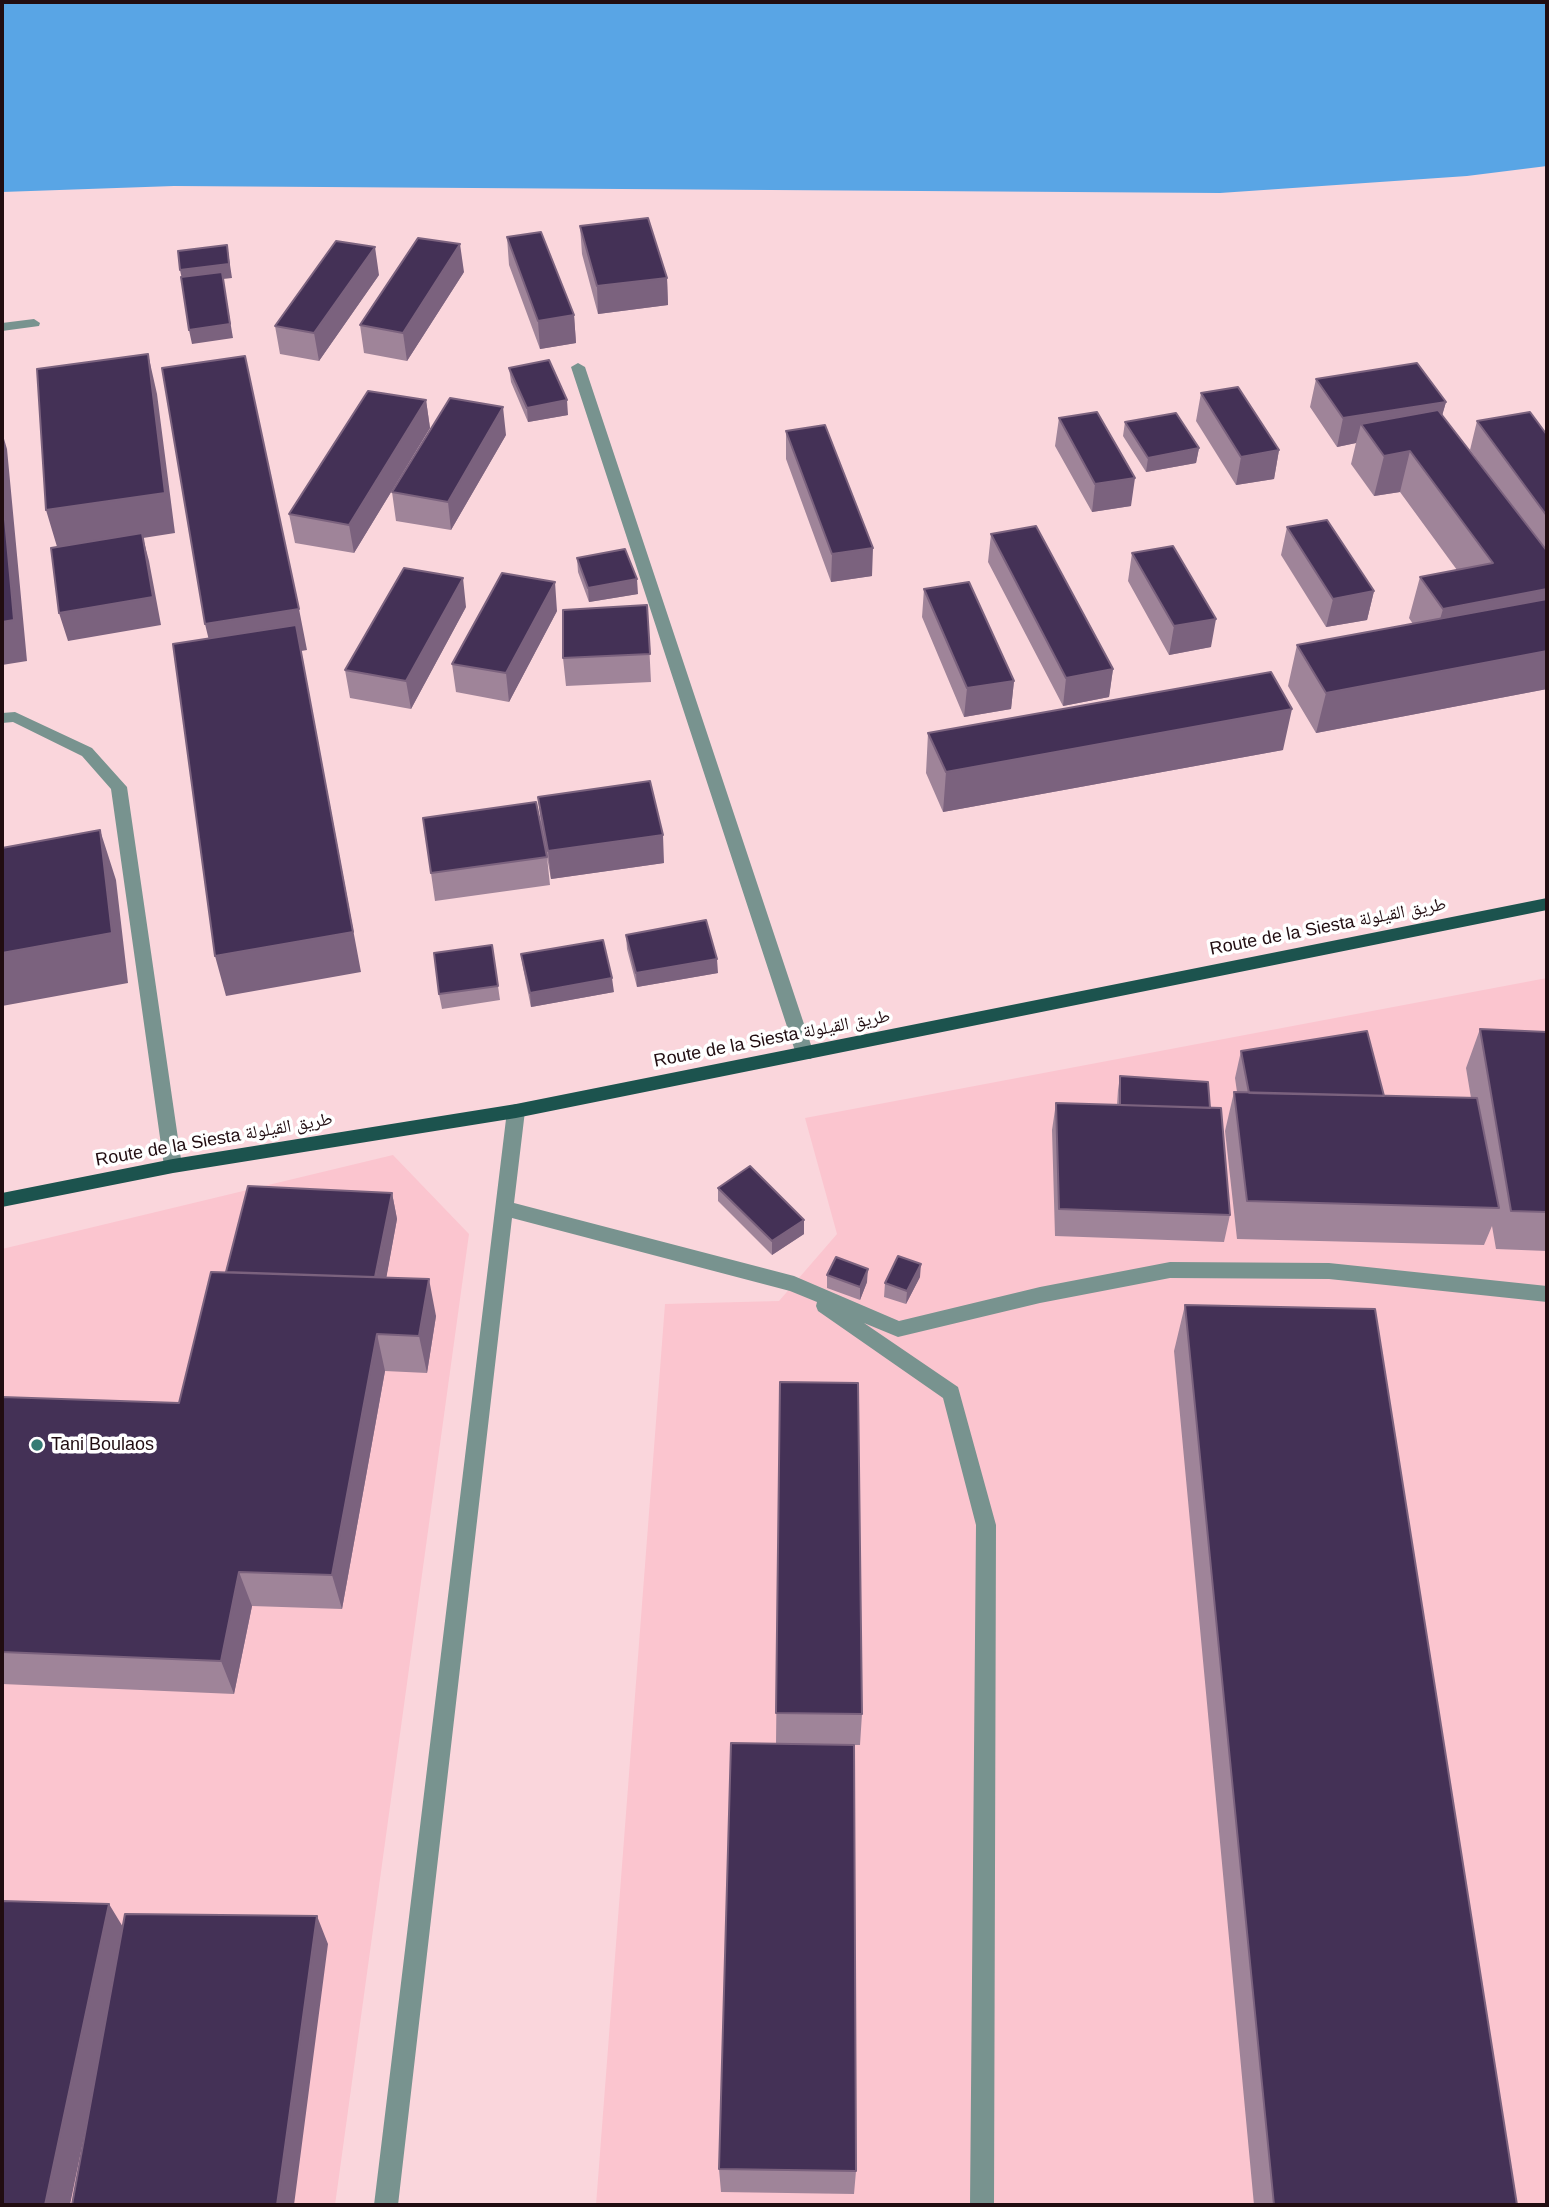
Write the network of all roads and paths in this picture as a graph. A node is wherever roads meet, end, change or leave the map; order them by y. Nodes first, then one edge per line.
1 (34, 323) dead end
2 (2, 327) edge
3 (578, 367) dead end
4 (2, 718) edge
5 (1547, 904) edge
6 (805, 1054) junction
7 (516, 1111) junction
8 (173, 1166) junction
9 (2, 1200) edge
10 (505, 1208) junction
11 (793, 1284) junction
12 (1547, 1294) edge
13 (386, 2205) edge
14 (982, 2205) edge

1 - 2 street
3 - 6 street
4 - 8 street
5 - 6 main road, Route de la Siesta طريق القيلولة
6 - 7 main road, Route de la Siesta طريق القيلولة
7 - 8 main road, Route de la Siesta طريق القيلولة
7 - 10 street
8 - 9 main road, Route de la Siesta طريق القيلولة
10 - 11 street
10 - 13 street
11 - 12 street
11 - 14 street

